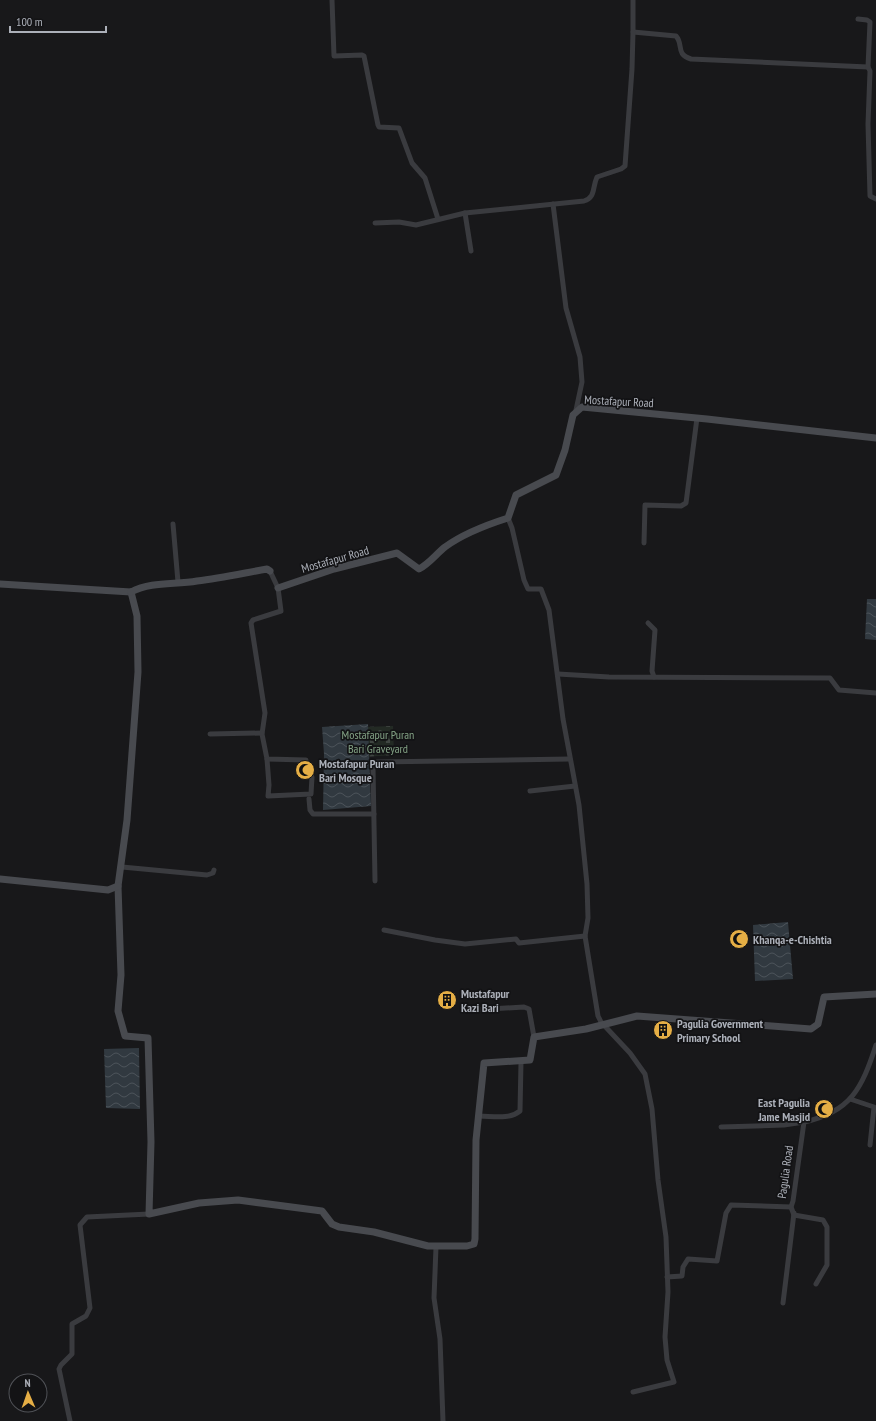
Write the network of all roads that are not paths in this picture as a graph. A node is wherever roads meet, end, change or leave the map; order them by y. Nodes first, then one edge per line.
1 (332, 0) edge
2 (633, 0) edge
3 (858, 19) dead end
4 (633, 32) junction
5 (868, 67) junction
6 (876, 199) edge
7 (553, 204) junction
8 (465, 213) junction
9 (438, 219) junction
10 (375, 223) dead end
11 (471, 250) dead end
12 (576, 410) junction
13 (697, 418) junction
14 (876, 438) edge
15 (508, 518) junction
16 (173, 524) dead end
17 (644, 543) dead end
18 (270, 571) joint
19 (178, 582) junction
20 (0, 584) edge
21 (278, 588) junction
22 (131, 592) junction
23 (648, 623) dead end
24 (558, 674) junction
25 (654, 677) junction
26 (876, 693) edge
27 (262, 732) junction
28 (210, 734) dead end
29 (267, 759) junction
30 (570, 759) junction
31 (305, 769) dead end
32 (312, 777) dead end
33 (575, 786) junction
34 (530, 791) dead end
35 (309, 799) dead end
36 (374, 814) junction
37 (122, 867) junction
38 (214, 870) dead end
39 (0, 879) edge
40 (375, 881) dead end
41 (118, 886) junction
42 (384, 930) dead end
43 (585, 936) junction
44 (876, 994) edge
45 (473, 1010) dead end
46 (602, 1024) junction
47 (534, 1037) junction
48 (876, 1045) edge
49 (521, 1062) junction
50 (850, 1099) junction
51 (479, 1116) junction
52 (804, 1122) junction
53 (721, 1126) dead end
54 (870, 1145) dead end
55 (791, 1207) junction
56 (794, 1213) junction
57 (150, 1214) junction
58 (436, 1247) junction
59 (667, 1278) junction
60 (816, 1284) dead end
61 (783, 1303) dead end
62 (633, 1392) dead end
63 (70, 1421) edge
64 (443, 1421) edge

1 - 9 street
2 - 4 street
3 - 5 street
4 - 5 street
4 - 7 street
5 - 6 street
7 - 8 street
7 - 12 street
8 - 9 street
8 - 11 street
9 - 10 street
12 - 13 street, Mostafapur Road
12 - 15 street, Mostafapur Road
13 - 14 street, Mostafapur Road
13 - 17 street
15 - 21 street, Mostafapur Road
15 - 24 street
16 - 19 street
18 - 19 street
18 - 21 street
19 - 22 street
20 - 22 street
21 - 27 street
22 - 37 street
23 - 25 street
24 - 25 street
24 - 30 street
25 - 26 street
27 - 28 street
27 - 29 street
29 - 31 street
29 - 32 street
30 - 33 street
30 - 36 street
33 - 34 street
33 - 43 street
35 - 36 street
36 - 40 street
37 - 38 street
37 - 41 street
39 - 41 street
41 - 57 street
42 - 43 street
43 - 46 street
44 - 46 street
45 - 47 street
46 - 47 street
46 - 59 street
47 - 49 street
48 - 50 street
49 - 51 street
49 - 51 street
50 - 52 street
50 - 54 street
51 - 58 street
52 - 53 street
52 - 55 street, Pagulia Road
55 - 56 street
55 - 59 street, Pagulia Road
56 - 60 street
56 - 61 street
57 - 58 street
57 - 63 street
58 - 64 street
59 - 62 street

